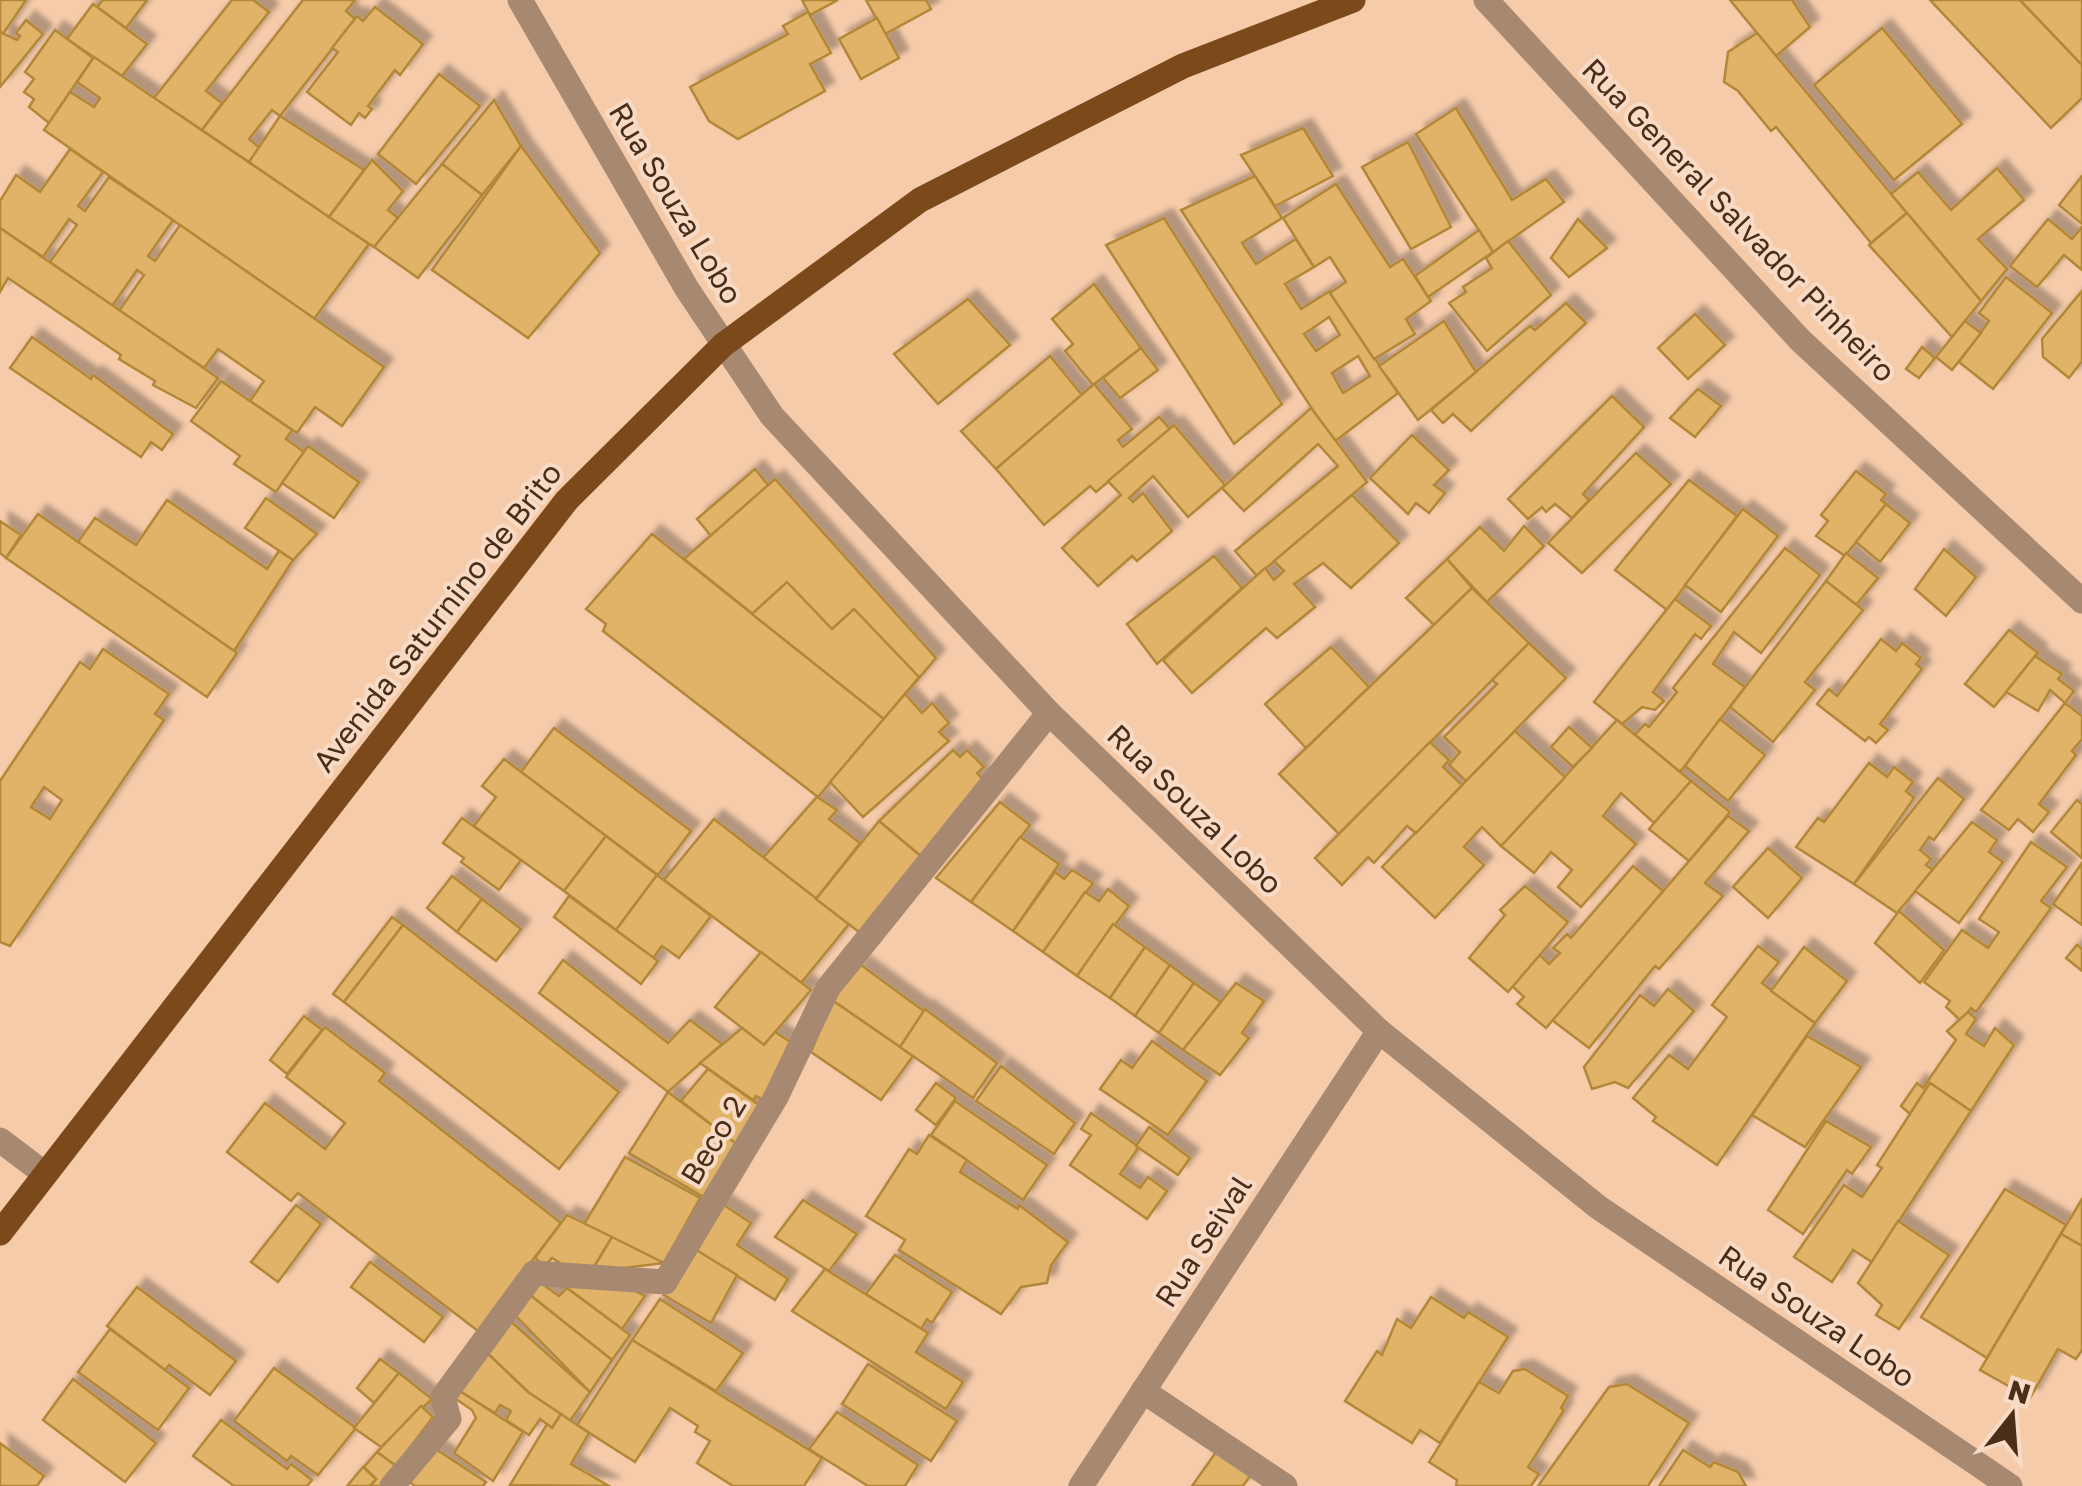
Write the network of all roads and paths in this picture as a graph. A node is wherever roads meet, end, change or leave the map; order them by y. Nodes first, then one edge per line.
1 (520, 0) edge
2 (1353, 0) edge
3 (1486, 0) edge
4 (723, 344) junction
5 (2082, 601) edge
6 (1049, 713) junction
7 (1379, 1031) junction
8 (0, 1140) edge
9 (45, 1174) junction
10 (0, 1233) edge
11 (1143, 1391) junction
12 (392, 1486) edge
13 (1081, 1486) edge
14 (1285, 1486) edge
15 (2010, 1486) edge

1 - 4 street, Rua Souza Lobo
2 - 4 main road, Avenida Saturnino de Brito
3 - 5 street, Rua General Salvador Pinheiro
4 - 6 street, Rua Souza Lobo
4 - 9 main road, Avenida Saturnino de Brito
6 - 7 street, Rua Souza Lobo
6 - 12 street, Beco 2
7 - 11 street, Rua Seival
7 - 15 street, Rua Souza Lobo
8 - 9 street
9 - 10 main road, Avenida Saturnino de Brito
11 - 13 street, Rua Seival
11 - 14 street

